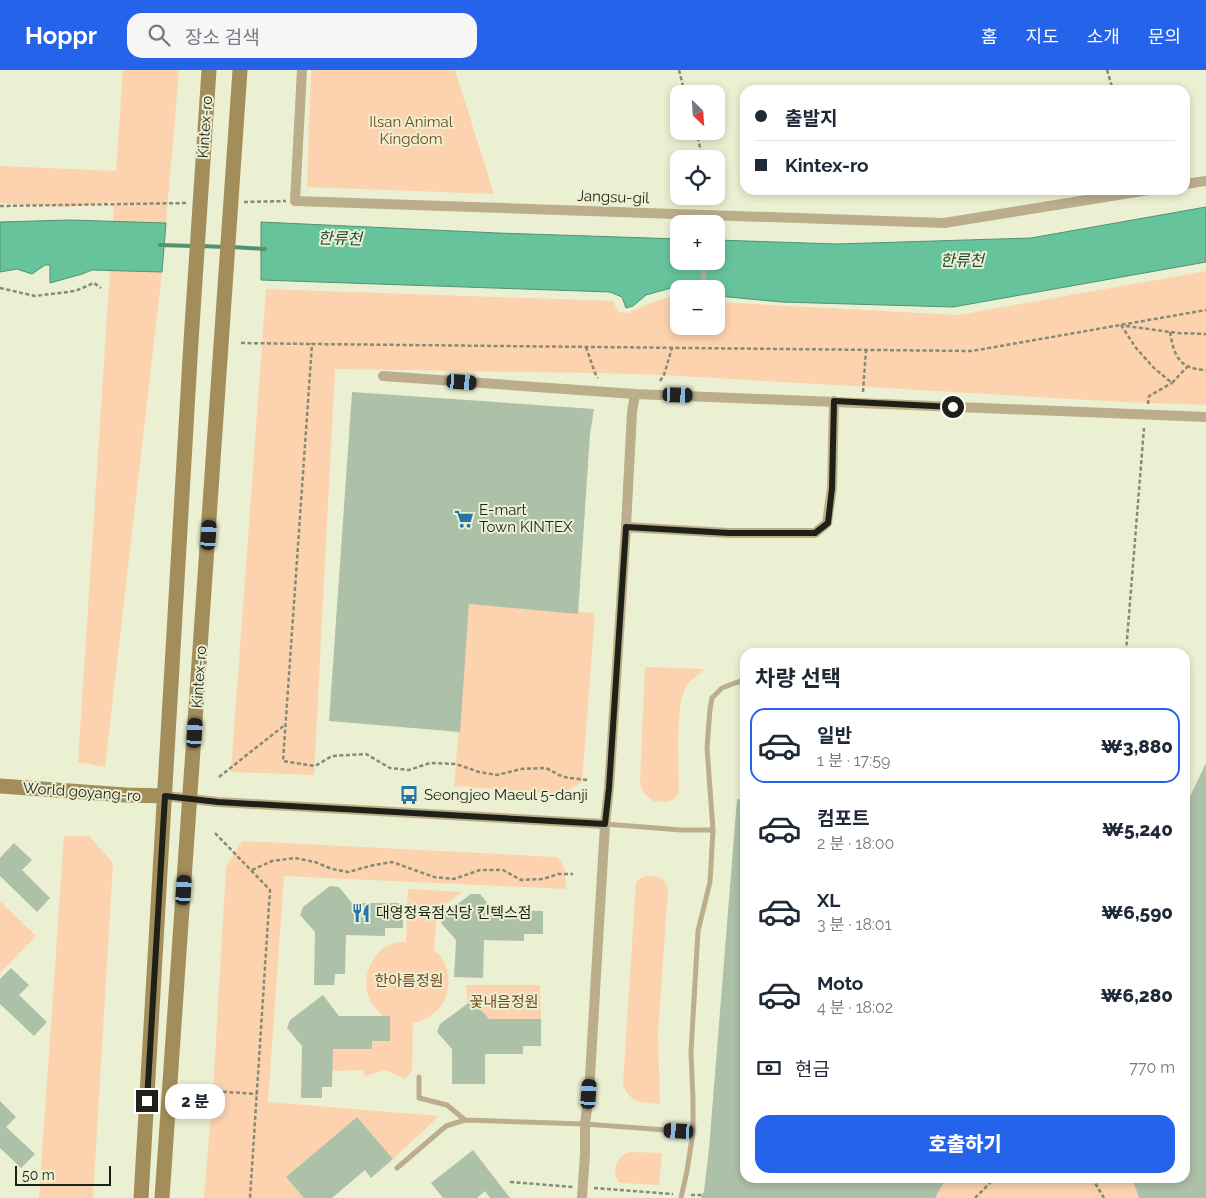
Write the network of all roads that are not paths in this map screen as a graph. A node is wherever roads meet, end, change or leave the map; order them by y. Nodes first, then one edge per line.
1 (209, 70) edge
2 (240, 70) edge
3 (302, 70) edge
4 (1206, 181) edge
5 (1190, 183) edge
6 (1118, 195) edge
7 (670, 218) edge
8 (725, 220) edge
9 (383, 376) dead end
10 (635, 394) junction
11 (834, 401) junction
12 (1206, 417) edge
13 (626, 527) junction
14 (740, 681) edge
15 (0, 786) edge
16 (165, 796) junction
17 (190, 799) junction
18 (605, 824) junction
19 (713, 830) junction
20 (419, 1077) dead end
21 (465, 1120) junction
22 (585, 1124) junction
23 (693, 1132) junction
24 (397, 1168) dead end
25 (682, 1196) edge
26 (141, 1198) edge
27 (162, 1198) edge
28 (582, 1198) edge

1 - 16 main road, Kintex-ro
2 - 17 main road, Kintex-ro
3 - 7 street, Jangsu-gil
4 - 5 street
6 - 8 street, Jangsu-gil
9 - 10 street
10 - 11 street
10 - 13 street
11 - 12 street
11 - 13 street
13 - 18 street
14 - 19 lane
15 - 16 main road, World goyang-ro
16 - 17 street
16 - 26 main road, Kintex-ro
17 - 18 street
17 - 27 main road, Kintex-ro
18 - 19 lane
18 - 22 street
19 - 23 lane
20 - 21 lane
21 - 22 lane
21 - 24 lane
22 - 23 lane
22 - 28 street
23 - 25 lane

